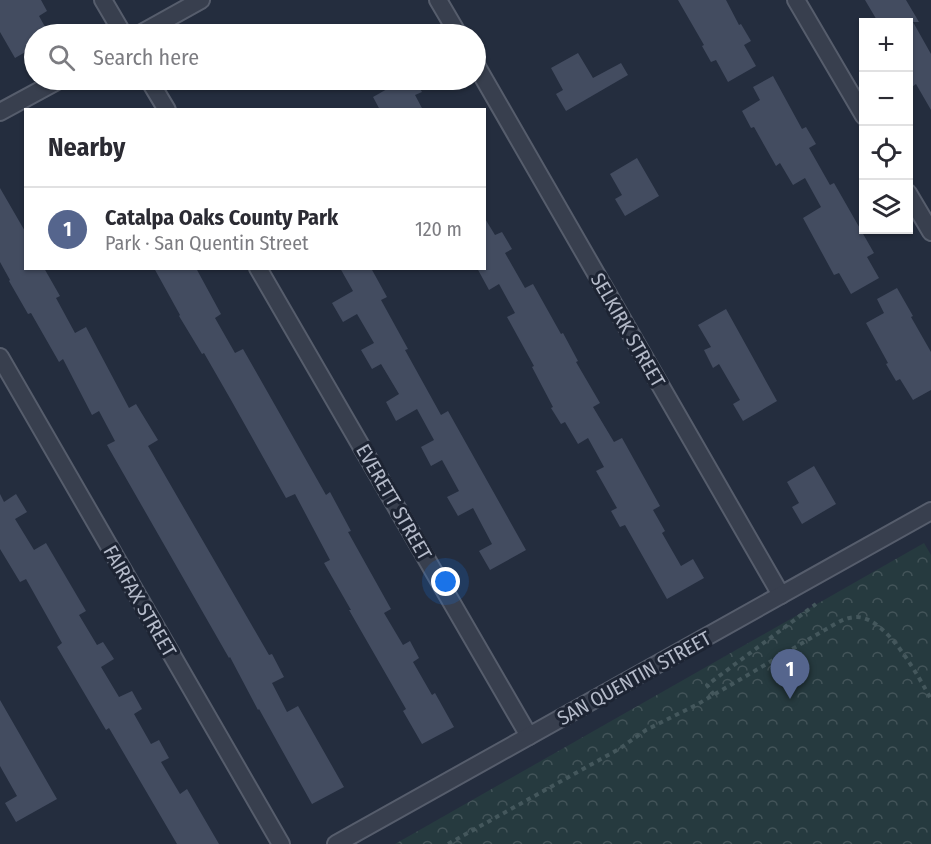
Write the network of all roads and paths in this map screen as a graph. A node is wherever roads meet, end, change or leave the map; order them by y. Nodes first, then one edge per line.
1 (103, 0) edge
2 (201, 0) edge
3 (438, 0) edge
4 (796, 0) edge
5 (117, 24) edge
6 (158, 24) edge
7 (452, 24) edge
8 (486, 82) edge
9 (41, 90) edge
10 (155, 90) edge
11 (859, 107) edge
12 (166, 108) edge
13 (0, 112) edge
14 (913, 201) edge
15 (931, 232) edge
16 (259, 270) edge
17 (0, 357) edge
18 (931, 511) edge
19 (781, 595) junction
20 (816, 604) dead end
21 (714, 694) junction
22 (931, 699) edge
23 (529, 736) junction
24 (281, 844) edge
25 (336, 844) edge
26 (448, 844) edge

1 - 5 street
2 - 6 street
3 - 7 street
4 - 11 street
8 - 19 street, SELKIRK STREET
9 - 13 street
10 - 12 street
14 - 15 street
16 - 23 street, EVERETT STREET
17 - 24 street, FAIRFAX STREET
18 - 19 street, SAN QUENTIN STREET
19 - 23 street, SAN QUENTIN STREET
20 - 21 path
21 - 22 path
21 - 26 path
23 - 25 street, SAN QUENTIN STREET

